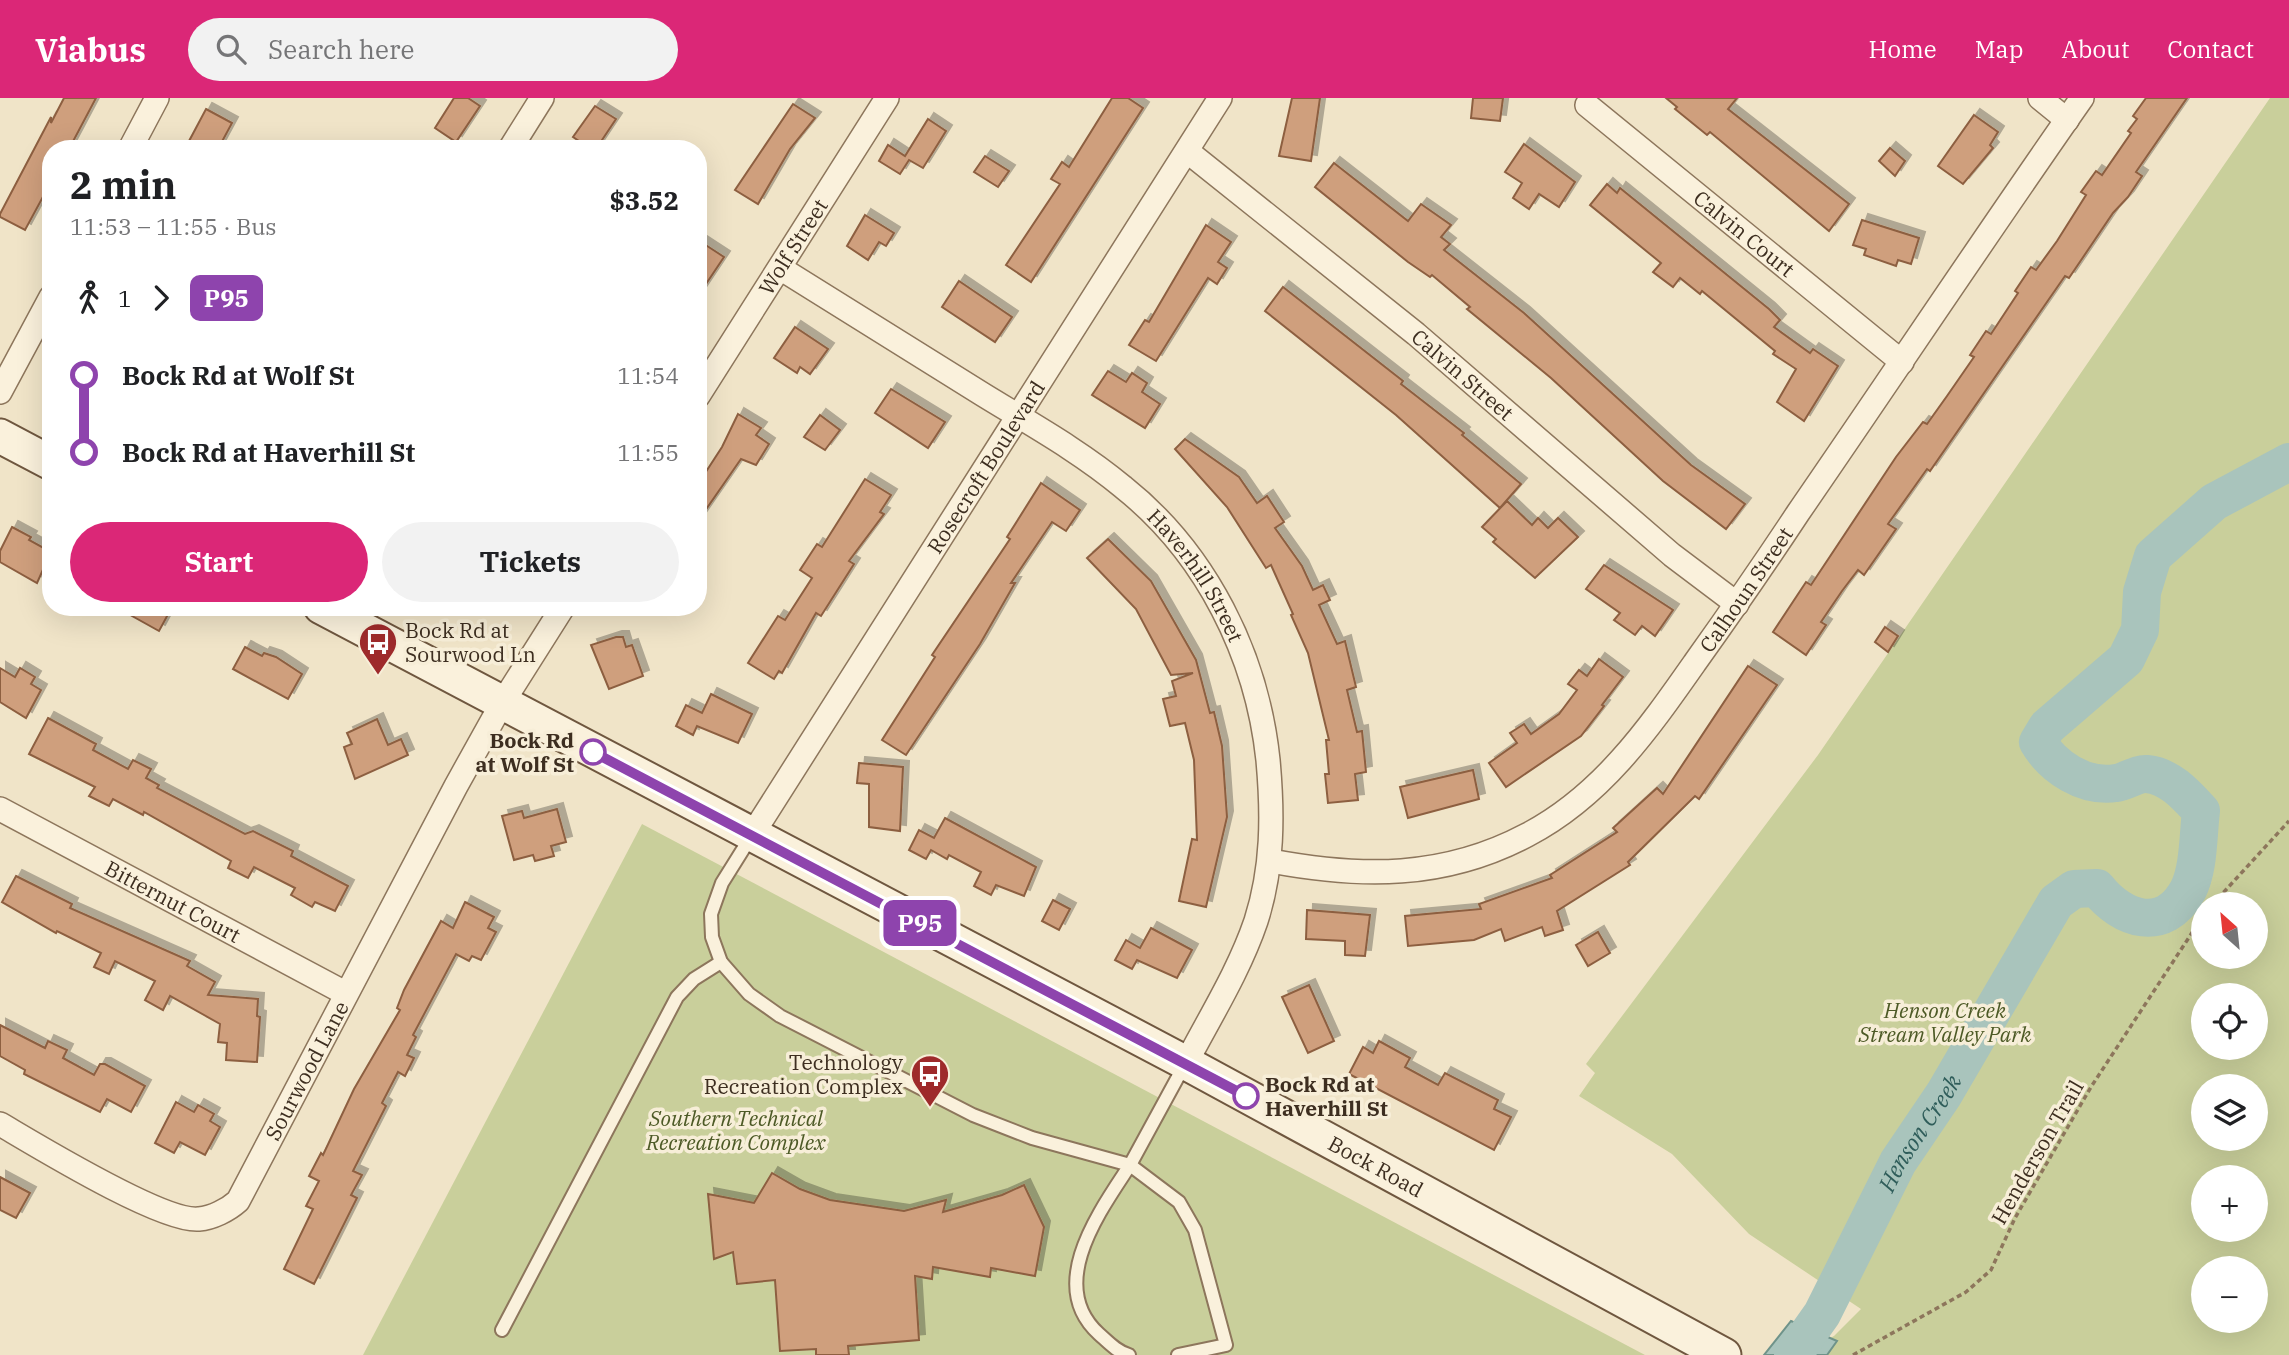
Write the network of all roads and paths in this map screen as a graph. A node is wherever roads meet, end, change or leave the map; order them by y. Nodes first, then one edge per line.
1 (157, 98) edge
2 (542, 98) edge
3 (887, 98) edge
4 (1220, 98) edge
5 (2040, 98) edge
6 (2082, 98) edge
7 (1587, 105) dead end
8 (2067, 120) junction
9 (135, 140) edge
10 (516, 140) edge
11 (1187, 150) junction
12 (780, 268) junction
13 (42, 314) edge
14 (1902, 362) junction
15 (707, 382) edge
16 (0, 392) edge
17 (1017, 415) junction
18 (0, 436) edge
19 (42, 458) edge
20 (1737, 604) junction
21 (338, 616) edge
22 (557, 616) edge
23 (501, 705) junction
24 (0, 809) edge
25 (2289, 821) edge
26 (752, 835) junction
27 (1271, 861) junction
28 (2224, 892) edge
29 (2191, 934) edge
30 (721, 962) junction
31 (345, 993) junction
32 (1185, 1063) junction
33 (0, 1124) edge
34 (1130, 1166) junction
35 (502, 1331) dead end
36 (1227, 1350) edge
37 (1717, 1351) edge
38 (1129, 1355) edge
39 (1178, 1355) edge
40 (1853, 1355) edge

1 - 9 street
2 - 10 street
3 - 12 street, Wolf Street
4 - 11 street, Rosecroft Boulevard
5 - 8 street
6 - 8 street, Calhoun Street
7 - 14 street, Calvin Court
8 - 14 street, Calhoun Street
11 - 17 street, Rosecroft Boulevard
11 - 20 street, Calvin Street
12 - 15 street, Wolf Street
12 - 17 street, Haverhill Street
13 - 16 street
14 - 20 street, Calhoun Street
17 - 26 street, Rosecroft Boulevard
17 - 27 street, Haverhill Street
18 - 19 main road
20 - 27 street, Calhoun Street
21 - 23 main road, Bock Road
22 - 23 street
23 - 26 main road, Bock Road
23 - 31 street, Sourwood Lane
24 - 31 street, Bitternut Court
25 - 28 path
26 - 30 lane
26 - 32 main road, Bock Road
27 - 32 street, Haverhill Street
29 - 40 path, Henderson Trail
30 - 34 lane
30 - 35 lane
31 - 33 street, Sourwood Lane
32 - 34 lane
32 - 37 main road, Bock Road
34 - 36 lane
34 - 38 lane
36 - 39 lane

